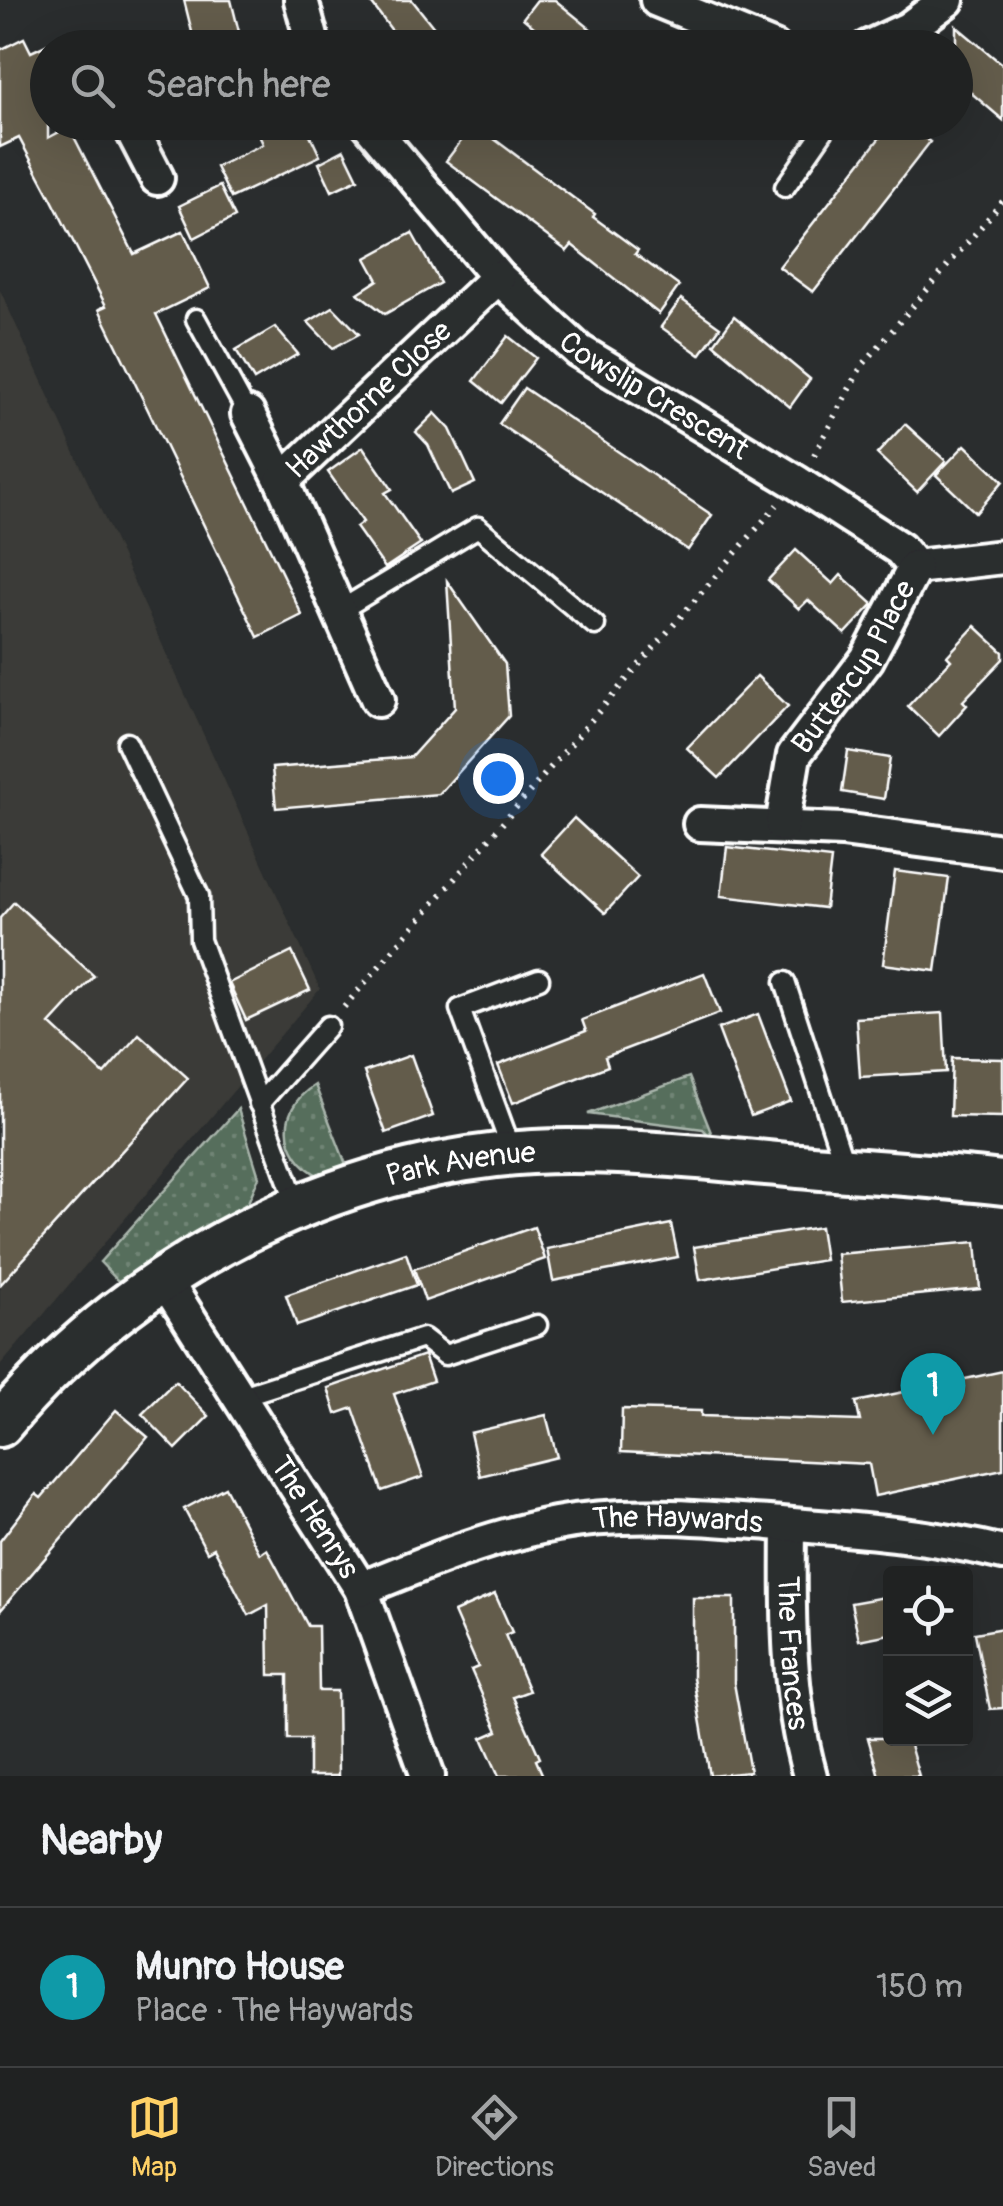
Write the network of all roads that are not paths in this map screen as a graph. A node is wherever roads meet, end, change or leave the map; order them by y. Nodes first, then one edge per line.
1 (301, 0) edge
2 (658, 0) edge
3 (947, 0) edge
4 (309, 30) edge
5 (730, 30) edge
6 (906, 30) edge
7 (145, 140) edge
8 (382, 140) edge
9 (817, 140) edge
10 (156, 178) dead end
11 (784, 187) dead end
12 (498, 277) junction
13 (196, 319) dead end
14 (248, 414) joint
15 (282, 481) junction
16 (1003, 556) edge
17 (914, 567) junction
18 (339, 610) junction
19 (595, 625) dead end
20 (378, 700) dead end
21 (127, 743) dead end
22 (700, 824) dead end
23 (782, 825) junction
24 (1003, 851) edge
25 (539, 979) dead end
26 (784, 982) dead end
27 (328, 1026) road end
28 (259, 1104) junction
29 (513, 1155) junction
30 (846, 1170) junction
31 (1003, 1184) edge
32 (297, 1206) junction
33 (164, 1279) junction
34 (537, 1325) dead end
35 (239, 1397) junction
36 (0, 1425) edge
37 (788, 1525) junction
38 (1003, 1553) edge
39 (360, 1588) junction
40 (428, 1776) edge
41 (810, 1776) edge

1 - 4 street
2 - 5 street
3 - 6 street
7 - 10 street
8 - 12 street, Cowslip Crescent
9 - 11 lane
12 - 15 street, Hawthorne Close
12 - 17 street, Cowslip Crescent
13 - 14 lane
14 - 15 street
15 - 18 street, Hawthorne Close
16 - 17 street
17 - 23 street, Buttercup Place
18 - 19 lane
18 - 20 street, Hawthorne Close
21 - 28 lane
22 - 23 street
23 - 24 street
25 - 29 lane
26 - 30 lane
27 - 28 lane
28 - 32 lane
29 - 30 street, Park Avenue
29 - 32 street, Park Avenue
30 - 31 street, Park Avenue
32 - 33 street, Park Avenue
33 - 35 street, The Henrys
33 - 36 street, Park Avenue
34 - 35 lane
35 - 39 street, The Henrys
37 - 38 street, The Haywards
37 - 39 street, The Haywards
37 - 41 street, The Frances
39 - 40 street, The Henrys

